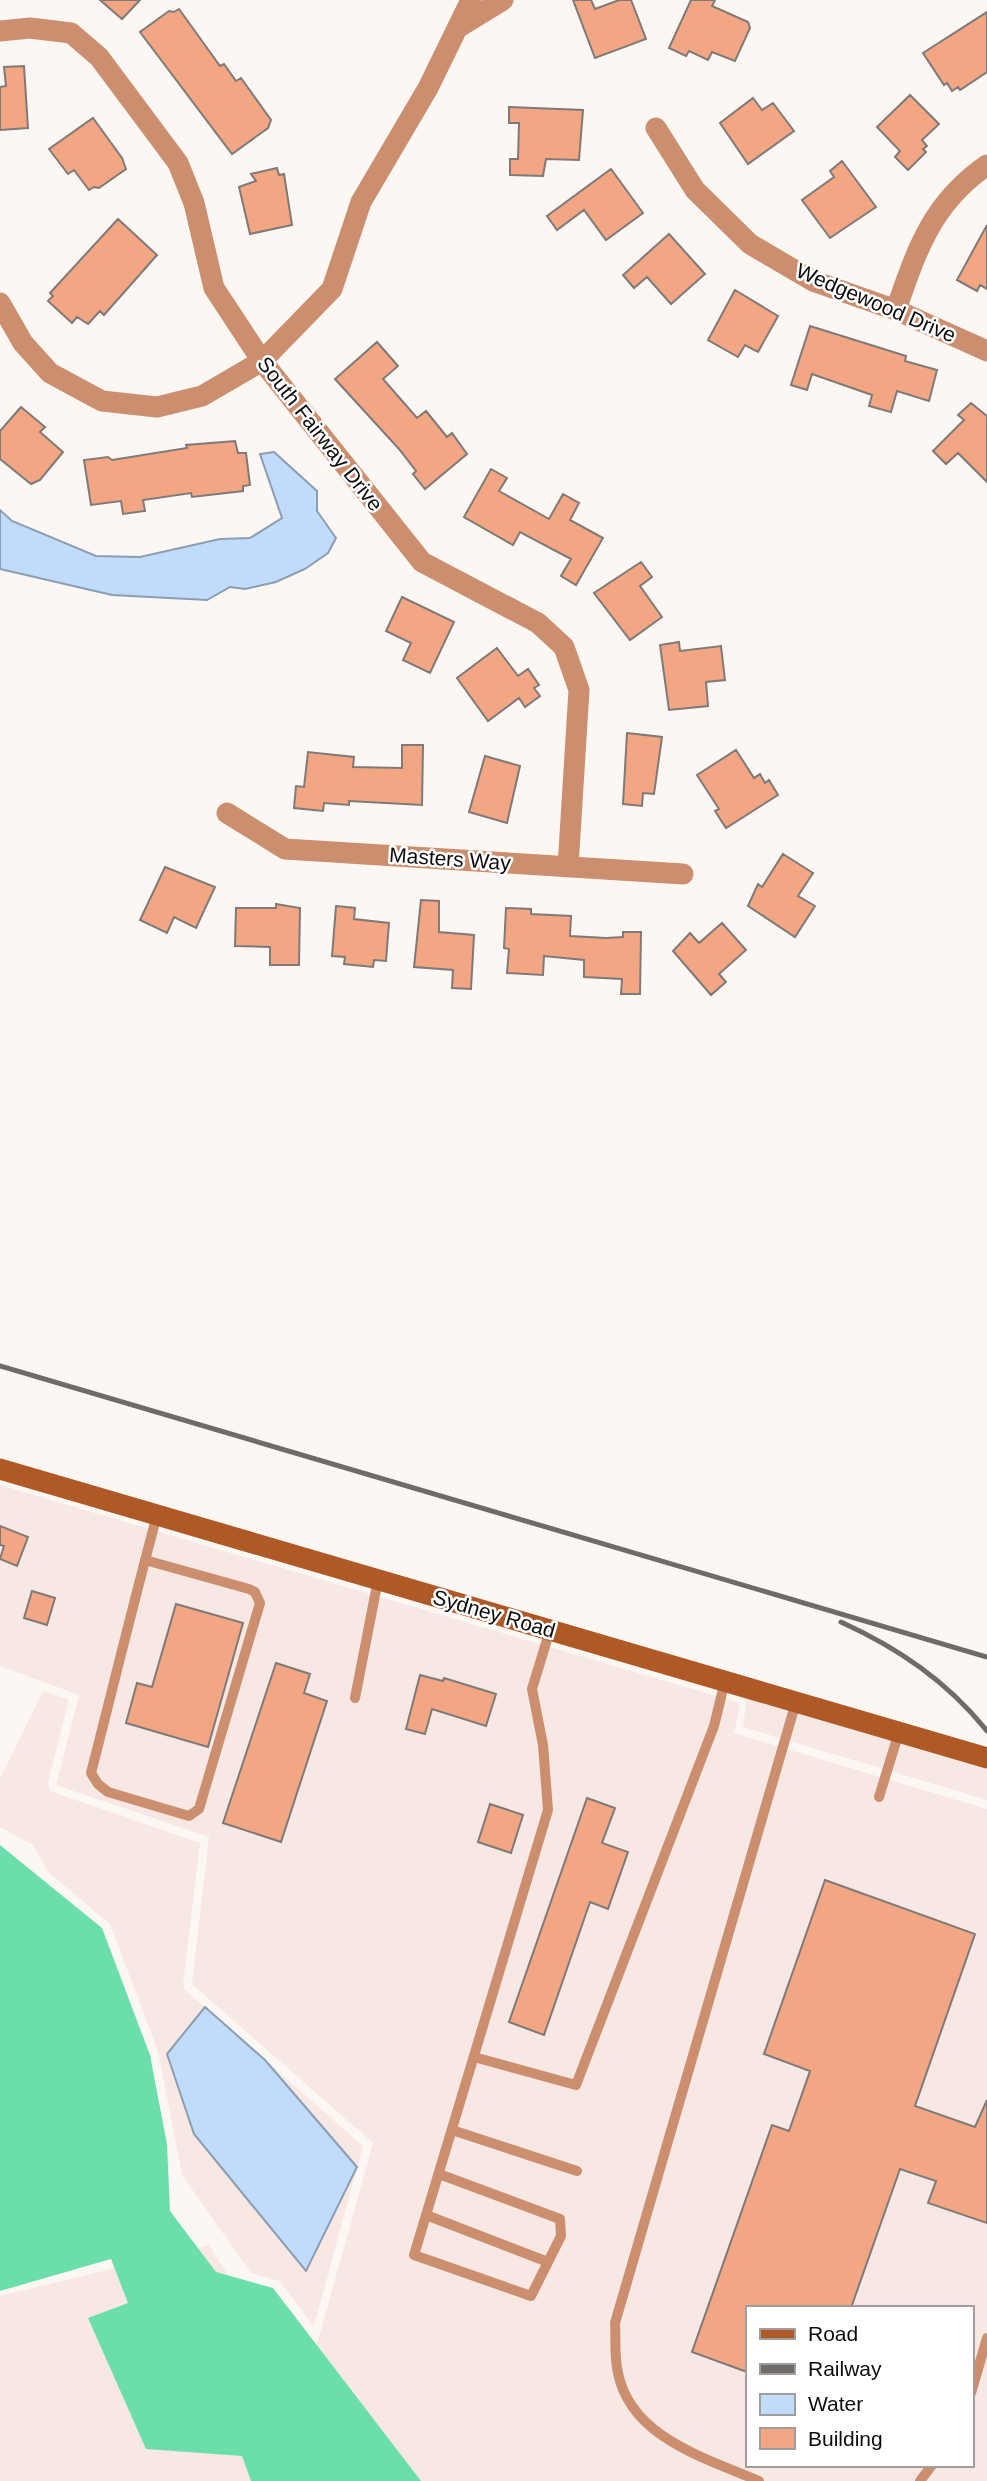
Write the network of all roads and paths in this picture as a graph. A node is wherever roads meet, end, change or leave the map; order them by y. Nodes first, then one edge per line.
1 (471, 0) edge
2 (503, 0) edge
3 (459, 27) junction
4 (0, 31) edge
5 (656, 128) dead end
6 (987, 165) edge
7 (0, 303) edge
8 (897, 310) junction
9 (987, 351) edge
10 (262, 362) junction
11 (227, 813) dead end
12 (568, 867) junction
13 (682, 874) dead end
14 (0, 1469) edge
15 (157, 1515) junction
16 (145, 1560) junction
17 (378, 1580) junction
18 (550, 1630) junction
19 (726, 1681) junction
20 (355, 1698) dead end
21 (796, 1702) junction
22 (899, 1732) junction
23 (987, 1758) edge
24 (879, 1797) dead end
25 (474, 2057) junction
26 (452, 2130) junction
27 (577, 2171) dead end
28 (439, 2174) junction
29 (426, 2215) junction
30 (548, 2262) junction
31 (987, 2338) edge
32 (973, 2386) edge
33 (759, 2481) edge

1 - 3 street
2 - 3 street
3 - 10 street
4 - 10 street, South Fairway Drive
5 - 8 street, Wedgewood Drive
6 - 8 street
7 - 10 street
8 - 9 street, Wedgewood Drive
10 - 12 street, South Fairway Drive
11 - 12 street, Masters Way
12 - 13 street, Masters Way
14 - 15 street, Sydney Road
15 - 16 lane
15 - 17 street, Sydney Road
16 - 16 lane
17 - 18 street, Sydney Road
17 - 20 lane
18 - 19 street, Sydney Road
18 - 25 lane
19 - 21 street, Sydney Road
19 - 25 lane
21 - 22 street, Sydney Road
21 - 33 lane
22 - 23 street, Sydney Road
22 - 24 lane
25 - 26 lane
26 - 27 lane
26 - 28 lane
28 - 29 lane
28 - 30 lane
29 - 30 lane
29 - 30 lane
31 - 32 lane

